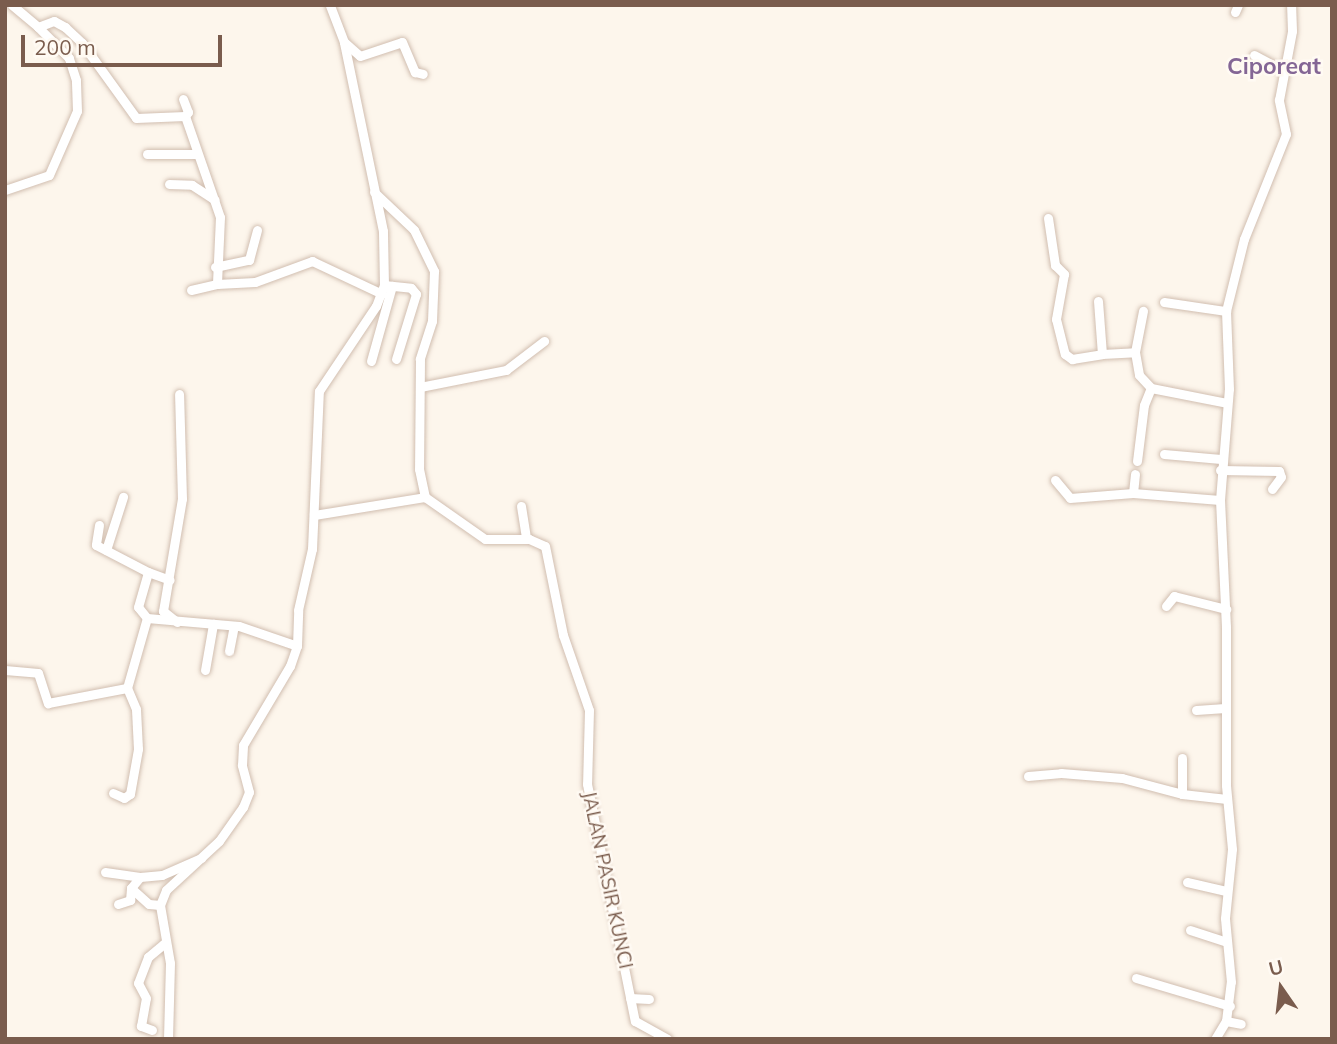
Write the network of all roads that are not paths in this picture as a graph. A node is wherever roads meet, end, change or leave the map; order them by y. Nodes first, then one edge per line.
1 (12, 5) edge
2 (330, 5) edge
3 (1291, 5) edge
4 (38, 27) junction
5 (344, 42) junction
6 (1254, 55) dead end
7 (1284, 71) junction
8 (423, 74) dead end
9 (183, 99) dead end
10 (185, 116) junction
11 (147, 154) dead end
12 (196, 154) junction
13 (169, 184) dead end
14 (5, 190) edge
15 (373, 191) junction
16 (217, 202) junction
17 (1048, 218) dead end
18 (257, 230) dead end
19 (215, 268) junction
20 (217, 284) junction
21 (386, 288) junction
22 (191, 290) dead end
23 (1098, 301) dead end
24 (1164, 302) dead end
25 (1226, 311) junction
26 (1143, 312) dead end
27 (544, 341) dead end
28 (1135, 352) junction
29 (1102, 354) junction
30 (396, 359) dead end
31 (371, 361) dead end
32 (420, 387) junction
33 (1151, 388) junction
34 (179, 394) dead end
35 (1227, 403) junction
36 (1164, 454) dead end
37 (1221, 459) junction
38 (1137, 461) dead end
39 (1220, 470) junction
40 (1135, 474) dead end
41 (1055, 480) dead end
42 (1272, 489) dead end
43 (1132, 493) junction
44 (425, 496) junction
45 (123, 497) dead end
46 (1220, 500) junction
47 (521, 506) dead end
48 (314, 515) junction
49 (99, 524) dead end
50 (526, 538) junction
51 (106, 550) junction
52 (148, 572) junction
53 (170, 580) junction
54 (1166, 606) dead end
55 (1226, 609) junction
56 (147, 618) junction
57 (177, 622) junction
58 (213, 624) junction
59 (234, 626) junction
60 (297, 646) junction
61 (229, 651) dead end
62 (5, 670) edge
63 (205, 670) dead end
64 (127, 688) junction
65 (1225, 708) junction
66 (1196, 710) dead end
67 (1182, 758) dead end
68 (1028, 776) dead end
69 (113, 793) dead end
70 (1181, 794) junction
71 (1227, 799) junction
72 (203, 858) junction
73 (105, 872) dead end
74 (140, 877) junction
75 (1187, 881) dead end
76 (131, 888) junction
77 (1226, 891) junction
78 (118, 904) dead end
79 (160, 905) junction
80 (1190, 930) dead end
81 (166, 942) junction
82 (1226, 942) junction
83 (1136, 978) dead end
84 (630, 998) junction
85 (649, 999) dead end
86 (1230, 1006) junction
87 (1226, 1021) junction
88 (664, 1024) dead end
89 (1241, 1024) dead end
90 (152, 1030) dead end
91 (1219, 1037) edge
92 (666, 1038) edge
93 (168, 1039) edge

1 - 4 street
2 - 5 street
3 - 7 street
4 - 10 street
4 - 14 street
5 - 8 street
5 - 15 street
6 - 7 street
7 - 25 street
9 - 10 street
10 - 12 street
11 - 12 street
12 - 16 street
13 - 16 street
15 - 21 street
15 - 32 street
16 - 19 street
17 - 29 street
18 - 19 street
19 - 20 street
20 - 21 street
20 - 22 street
21 - 30 street
21 - 31 street
21 - 48 street
23 - 29 street
24 - 25 street
25 - 35 street
26 - 28 street
27 - 32 street
28 - 29 street
28 - 33 street
32 - 44 street
33 - 35 street
33 - 38 street
34 - 53 street
35 - 37 street
36 - 37 street
37 - 39 street
39 - 42 street
39 - 46 street
40 - 43 street
41 - 43 street
43 - 46 street
44 - 48 street
44 - 50 street
45 - 51 street
46 - 55 street
47 - 50 street
48 - 60 street
49 - 51 street
50 - 84 street, JALAN PASIR KUNCI
51 - 52 street
52 - 53 street
52 - 56 street
53 - 57 street
54 - 55 street
55 - 65 street
56 - 57 street
56 - 64 street
57 - 58 street
58 - 59 street
58 - 63 street
59 - 60 street
59 - 61 street
60 - 72 street
62 - 64 street
64 - 69 street
65 - 66 street
65 - 71 street
67 - 70 street
68 - 70 street
70 - 71 street
71 - 77 street
72 - 74 street
72 - 79 street
73 - 74 street
74 - 76 street
75 - 77 street
76 - 78 street
76 - 79 street
77 - 82 street
79 - 81 street
80 - 82 street
81 - 90 street
81 - 93 street
82 - 86 street
83 - 86 street
84 - 85 street
84 - 92 street, JALAN PASIR KUNCI
86 - 87 street
87 - 89 street
87 - 91 street
88 - 92 street

